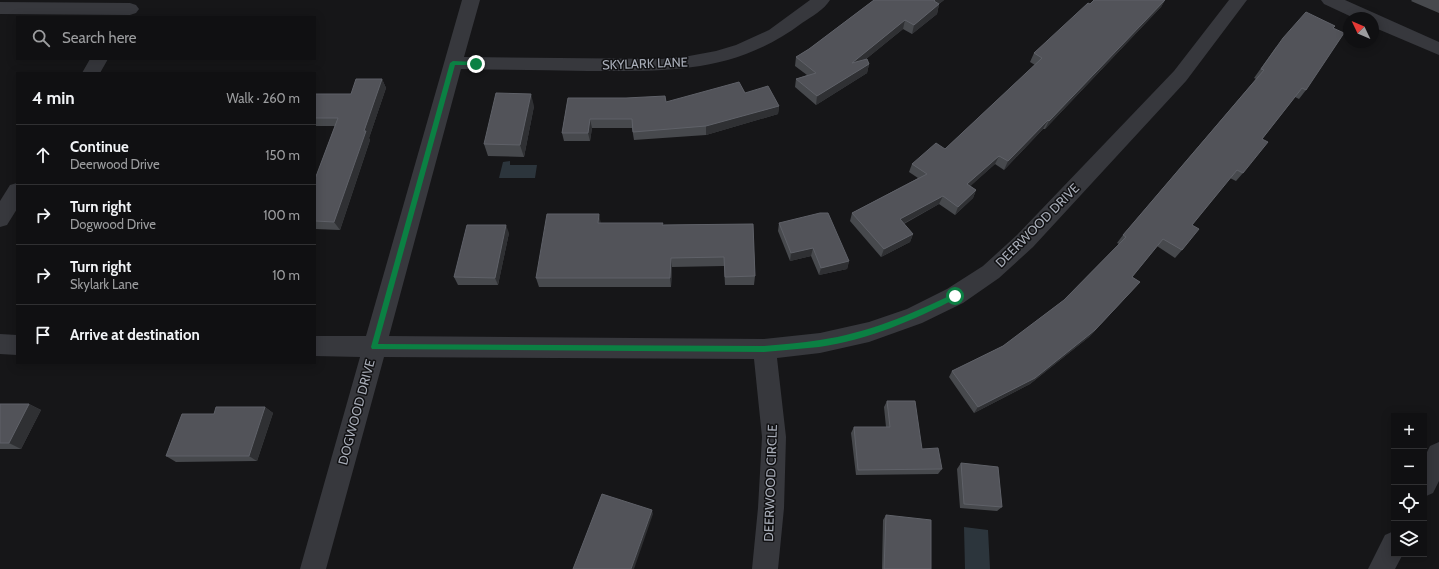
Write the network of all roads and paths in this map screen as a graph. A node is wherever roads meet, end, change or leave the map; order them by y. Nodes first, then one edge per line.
1 (470, 0) edge
2 (821, 0) edge
3 (1238, 0) edge
4 (1330, 0) edge
5 (0, 8) edge
6 (131, 9) edge
7 (1357, 12) edge
8 (1379, 23) edge
9 (1439, 49) edge
10 (98, 60) edge
11 (453, 63) junction
12 (92, 72) edge
13 (16, 193) edge
14 (0, 219) edge
15 (0, 344) edge
16 (16, 345) edge
17 (316, 346) edge
18 (374, 347) junction
19 (764, 349) junction
20 (1439, 454) edge
21 (1427, 478) edge
22 (1391, 550) edge
23 (313, 569) edge
24 (765, 569) edge
25 (1381, 569) edge

1 - 11 street, DOGWOOD DRIVE
2 - 11 street, SKYLARK LANE
3 - 19 street, DEERWOOD DRIVE
4 - 7 street
5 - 6 street
8 - 9 street
10 - 12 street
11 - 18 street, DOGWOOD DRIVE
13 - 14 street
15 - 16 street
17 - 18 street, DEERWOOD DRIVE
18 - 19 street, DEERWOOD DRIVE
18 - 23 street, DOGWOOD DRIVE
19 - 24 street, DEERWOOD CIRCLE
20 - 21 street
22 - 25 street

